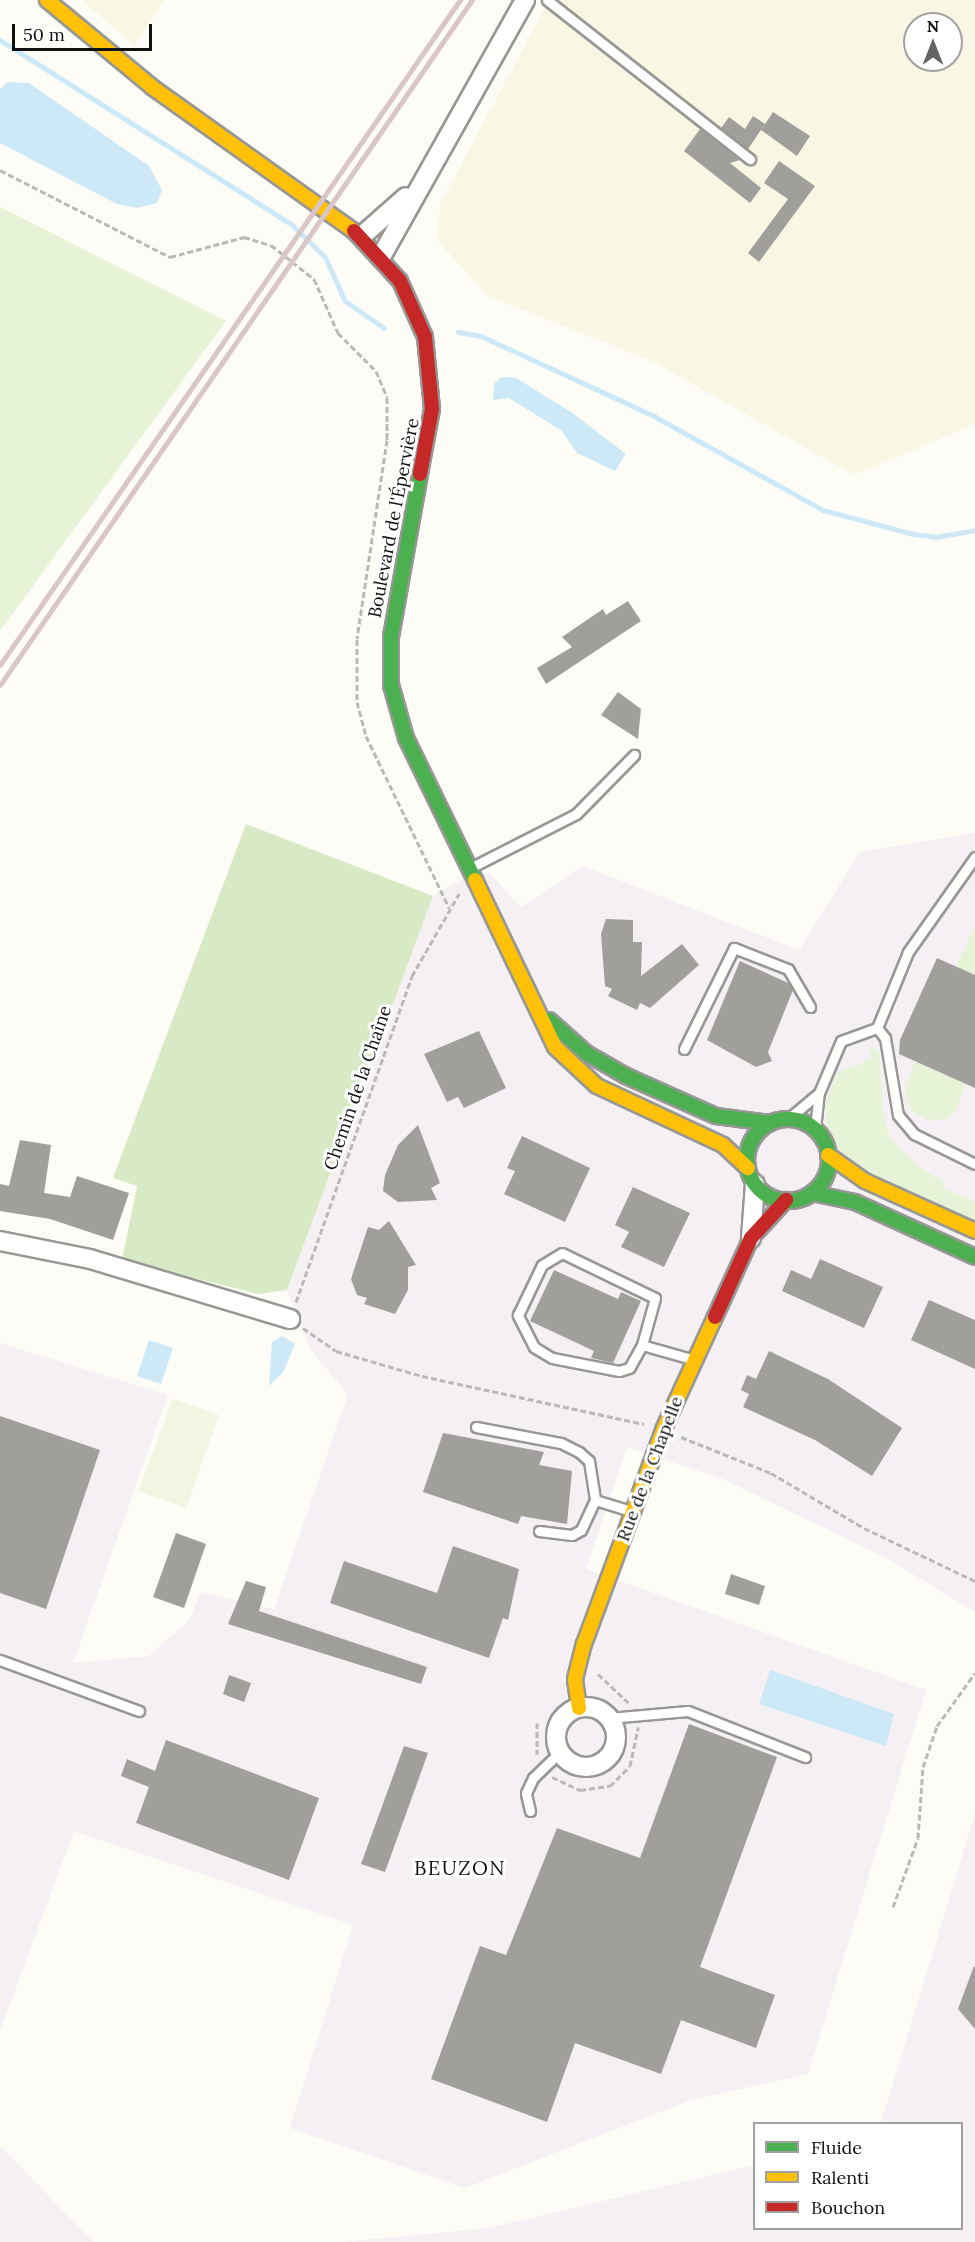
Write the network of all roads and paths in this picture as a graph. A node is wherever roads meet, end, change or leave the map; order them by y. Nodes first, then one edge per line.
1 (47, 0) edge
2 (56, 0) edge
3 (525, 0) edge
4 (547, 0) edge
5 (74, 21) junction
6 (750, 159) dead end
7 (0, 170) edge
8 (422, 180) junction
9 (363, 235) junction
10 (382, 255) junction
11 (634, 755) dead end
12 (975, 857) edge
13 (472, 873) junction
14 (449, 909) junction
15 (810, 1007) dead end
16 (539, 1009) junction
17 (877, 1028) junction
18 (684, 1048) dead end
19 (819, 1093) junction
20 (788, 1119) junction
21 (770, 1123) junction
22 (815, 1129) junction
23 (828, 1155) junction
24 (975, 1164) edge
25 (751, 1176) junction
26 (812, 1193) junction
27 (786, 1200) junction
28 (975, 1231) edge
29 (751, 1238) junction
30 (0, 1241) edge
31 (975, 1257) edge
32 (290, 1319) joint
33 (642, 1345) junction
34 (695, 1360) junction
35 (476, 1427) dead end
36 (680, 1437) dead end
37 (675, 1446) dead end
38 (595, 1500) junction
39 (633, 1511) junction
40 (539, 1531) dead end
41 (0, 1660) edge
42 (597, 1665) dead end
43 (975, 1673) edge
44 (579, 1708) junction
45 (139, 1711) dead end
46 (634, 1714) junction
47 (609, 1719) junction
48 (537, 1724) dead end
49 (560, 1752) junction
50 (805, 1757) dead end
51 (542, 1765) junction
52 (530, 1811) dead end
53 (893, 1907) dead end

1 - 5 street, Boulevard de l'Épervière
2 - 5 street, Boulevard de l'Épervière
3 - 8 street
4 - 6 lane
5 - 9 street, Boulevard de l'Épervière
7 - 14 path
8 - 9 street
8 - 10 street
9 - 10 street, Boulevard de l'Épervière
10 - 13 street, Boulevard de l'Épervière
11 - 13 lane
12 - 17 lane
13 - 14 path, Chemin de la Chaîne
13 - 16 street, Boulevard de l'Épervière
14 - 32 path, Chemin de la Chaîne
15 - 18 lane
16 - 21 street, Boulevard de l'Épervière
16 - 25 street, Boulevard de l'Épervière
17 - 19 lane
17 - 24 lane
19 - 20 lane
19 - 22 lane
20 - 21 street
20 - 22 street
21 - 25 street
22 - 23 street
23 - 26 street
23 - 28 street
25 - 27 street
25 - 29 street, Rue de la Chapelle
26 - 27 street
26 - 31 street
27 - 29 street, Rue de la Chapelle
29 - 34 street, Rue de la Chapelle
30 - 32 street
33 - 33 lane
33 - 34 lane
34 - 39 street, Rue de la Chapelle
35 - 38 lane
36 - 37 path
38 - 39 lane
38 - 40 lane
39 - 44 street, Rue de la Chapelle
41 - 45 lane
42 - 46 path
43 - 53 path
44 - 47 street
44 - 49 street
46 - 47 lane
46 - 50 lane
46 - 51 path
47 - 49 street
48 - 51 path
49 - 51 lane
51 - 52 lane

